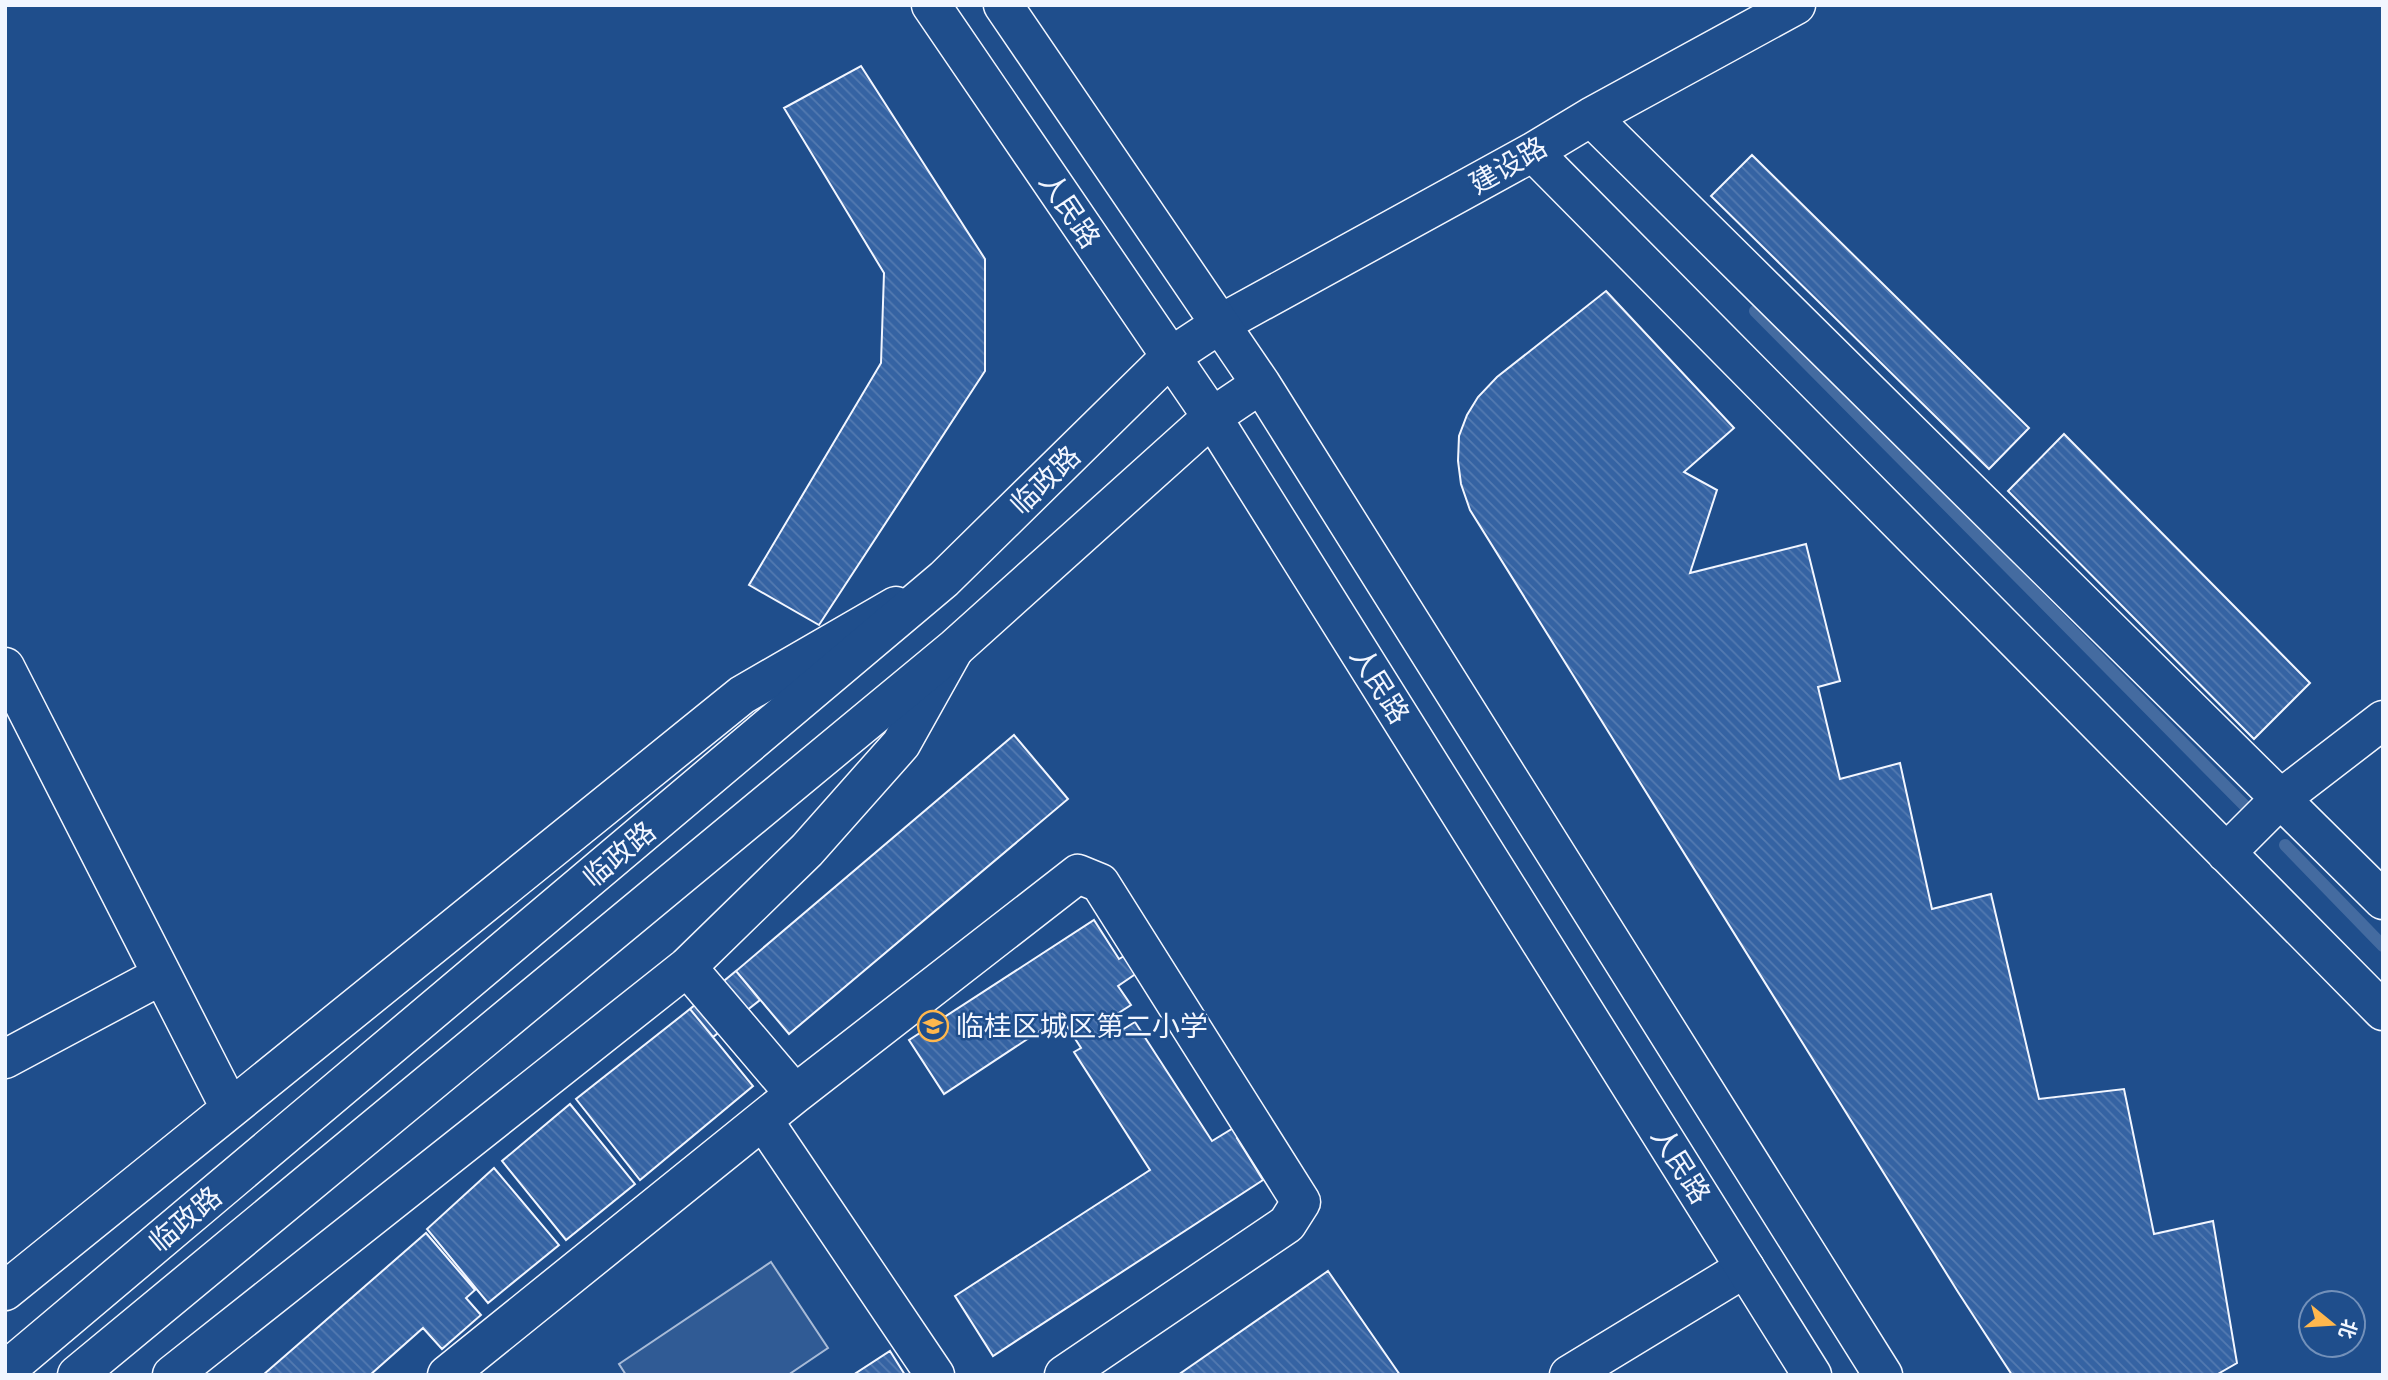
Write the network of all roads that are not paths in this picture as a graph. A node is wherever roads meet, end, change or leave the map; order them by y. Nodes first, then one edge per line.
1 (931, 5) edge
2 (1003, 5) edge
3 (1796, 5) edge
4 (1591, 117) junction
5 (1533, 152) junction
6 (1220, 324) junction
7 (1170, 357) junction
8 (1261, 384) junction
9 (1212, 417) junction
10 (944, 579) junction
11 (955, 648) junction
12 (5, 667) edge
13 (2383, 720) edge
14 (2279, 800) junction
15 (2226, 853) junction
16 (2383, 900) edge
17 (687, 967) junction
18 (162, 975) junction
19 (2383, 1010) edge
20 (5, 1059) edge
21 (795, 1094) junction
22 (230, 1108) junction
23 (762, 1120) junction
24 (1745, 1268) junction
25 (5, 1290) edge
26 (85, 1368) edge
27 (5, 1371) edge
28 (172, 1375) edge
29 (447, 1375) edge
30 (935, 1375) edge
31 (1064, 1375) edge
32 (1569, 1375) edge
33 (1812, 1375) edge
34 (1883, 1375) edge

1 - 7 main road, 人民路
2 - 6 main road, 人民路
3 - 4 main road, 建设路
4 - 5 main road, 建设路
4 - 14 main road
5 - 6 main road, 建设路
5 - 15 main road
6 - 7 main road, 临政路
6 - 8 main road, 人民路
7 - 9 main road, 人民路
7 - 10 main road, 临政路
8 - 9 main road, 临政路
8 - 34 main road, 人民路
9 - 11 main road, 临政路
9 - 24 main road, 人民路
10 - 22 main road
10 - 27 main road, 临政路
11 - 17 main road
11 - 26 main road, 临政路
12 - 18 main road
13 - 14 main road
14 - 15 main road
14 - 16 main road
15 - 19 main road
17 - 21 main road
17 - 28 main road
18 - 20 main road
18 - 22 main road
21 - 23 main road
21 - 31 main road
22 - 25 main road
23 - 29 main road
23 - 30 main road
24 - 32 main road
24 - 33 main road, 人民路

